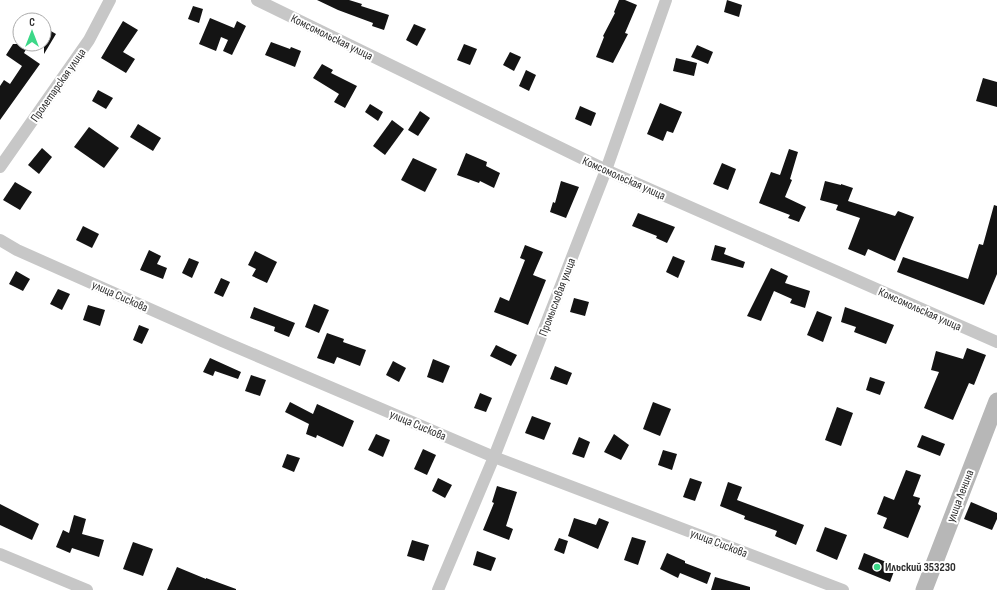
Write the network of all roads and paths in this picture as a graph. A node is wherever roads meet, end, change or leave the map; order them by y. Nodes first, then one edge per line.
1 (110, 0) edge
2 (257, 0) edge
3 (666, 0) edge
4 (0, 167) edge
5 (606, 170) junction
6 (0, 240) edge
7 (997, 342) edge
8 (997, 402) edge
9 (494, 457) junction
10 (0, 554) edge
11 (87, 590) edge
12 (438, 590) edge
13 (843, 590) edge
14 (924, 590) edge

1 - 4 street, Пролетарская улица
2 - 5 street, Комсомольская улица
3 - 5 street, Промысловая улица
5 - 7 street, Комсомольская улица
5 - 9 street, Промысловая улица
6 - 9 street, улица Сискова
8 - 14 street, улица Ленина
9 - 12 street, Промысловая улица
9 - 13 street, улица Сискова
10 - 11 street

